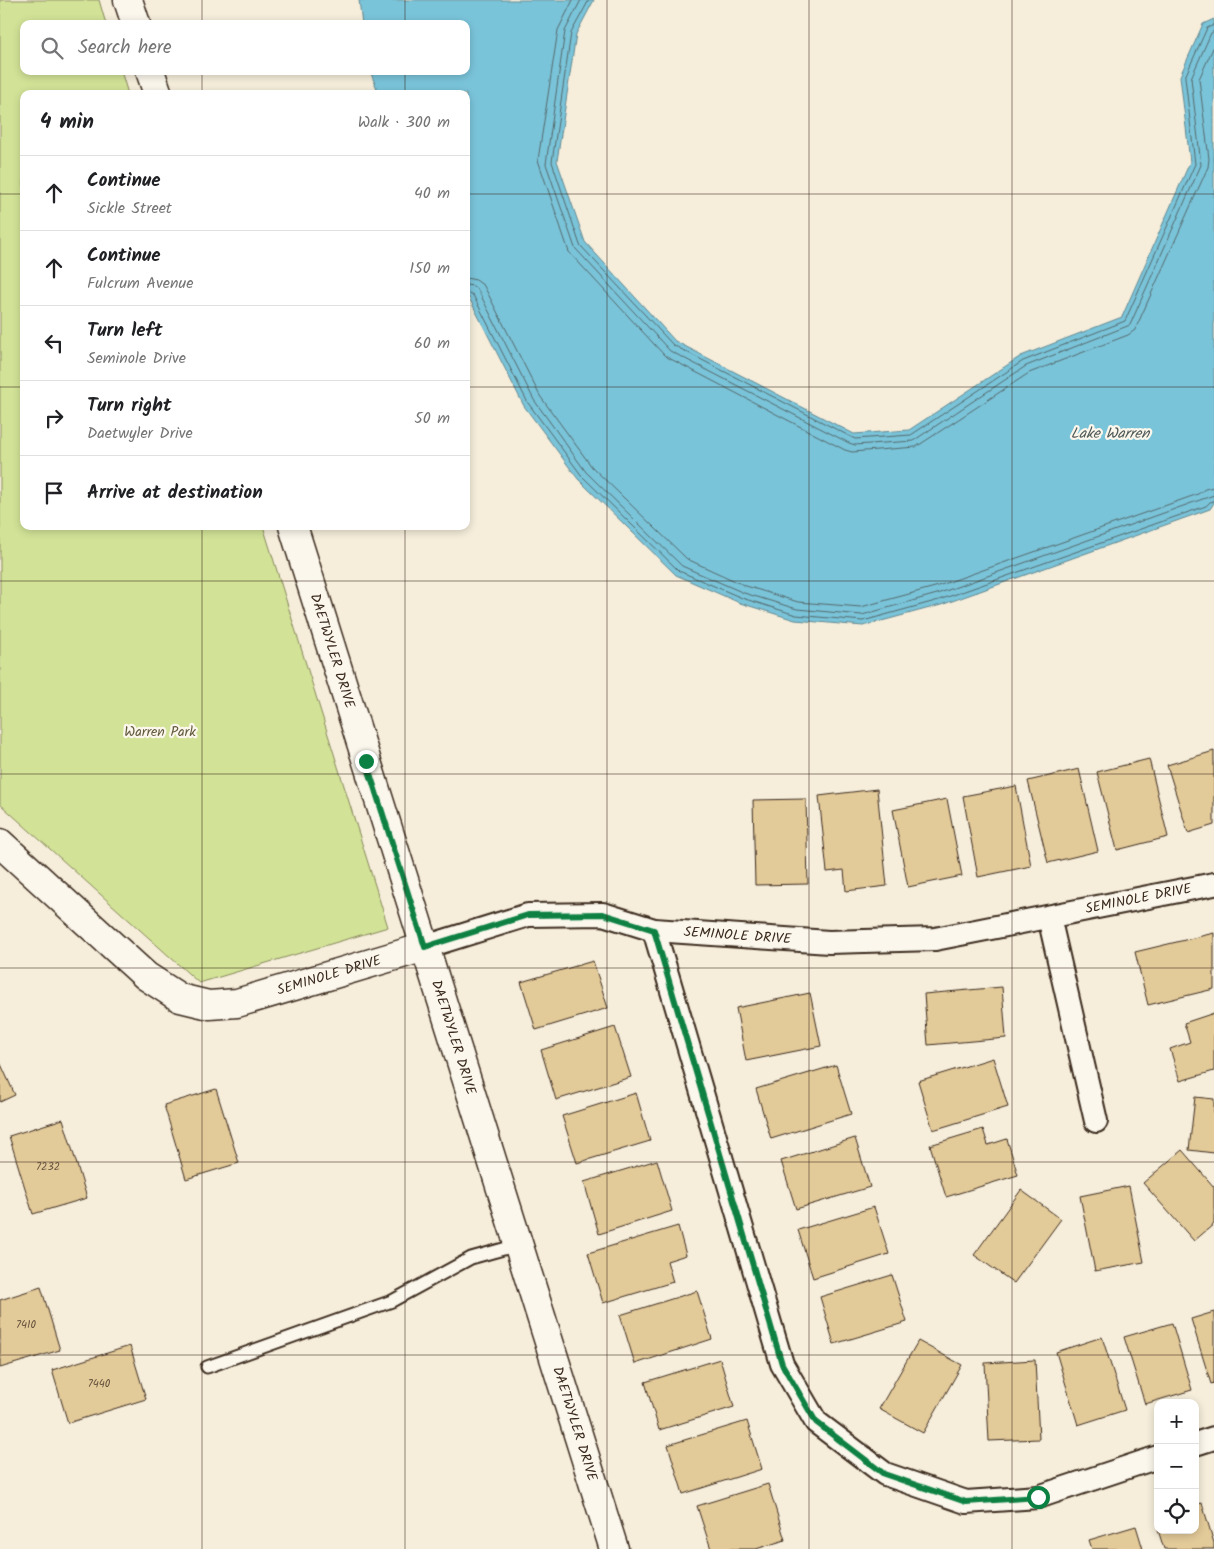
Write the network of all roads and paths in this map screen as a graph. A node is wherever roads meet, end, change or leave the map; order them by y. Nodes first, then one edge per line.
1 (128, 0) edge
2 (135, 20) edge
3 (151, 75) edge
4 (157, 90) edge
5 (294, 530) edge
6 (0, 843) edge
7 (1214, 884) edge
8 (1049, 917) junction
9 (654, 930) junction
10 (425, 947) junction
11 (1096, 1121) dead end
12 (518, 1244) junction
13 (207, 1367) dead end
14 (1214, 1438) edge
15 (1199, 1443) edge
16 (1154, 1458) edge
17 (614, 1549) edge

1 - 2 street
3 - 4 street
5 - 10 street, DAETWYLER DRIVE
6 - 10 street, SEMINOLE DRIVE
7 - 8 street, SEMINOLE DRIVE
8 - 9 street, SEMINOLE DRIVE
8 - 11 street
9 - 10 street, SEMINOLE DRIVE
9 - 16 street
10 - 12 street, DAETWYLER DRIVE
12 - 13 lane
12 - 17 street, DAETWYLER DRIVE
14 - 15 street

